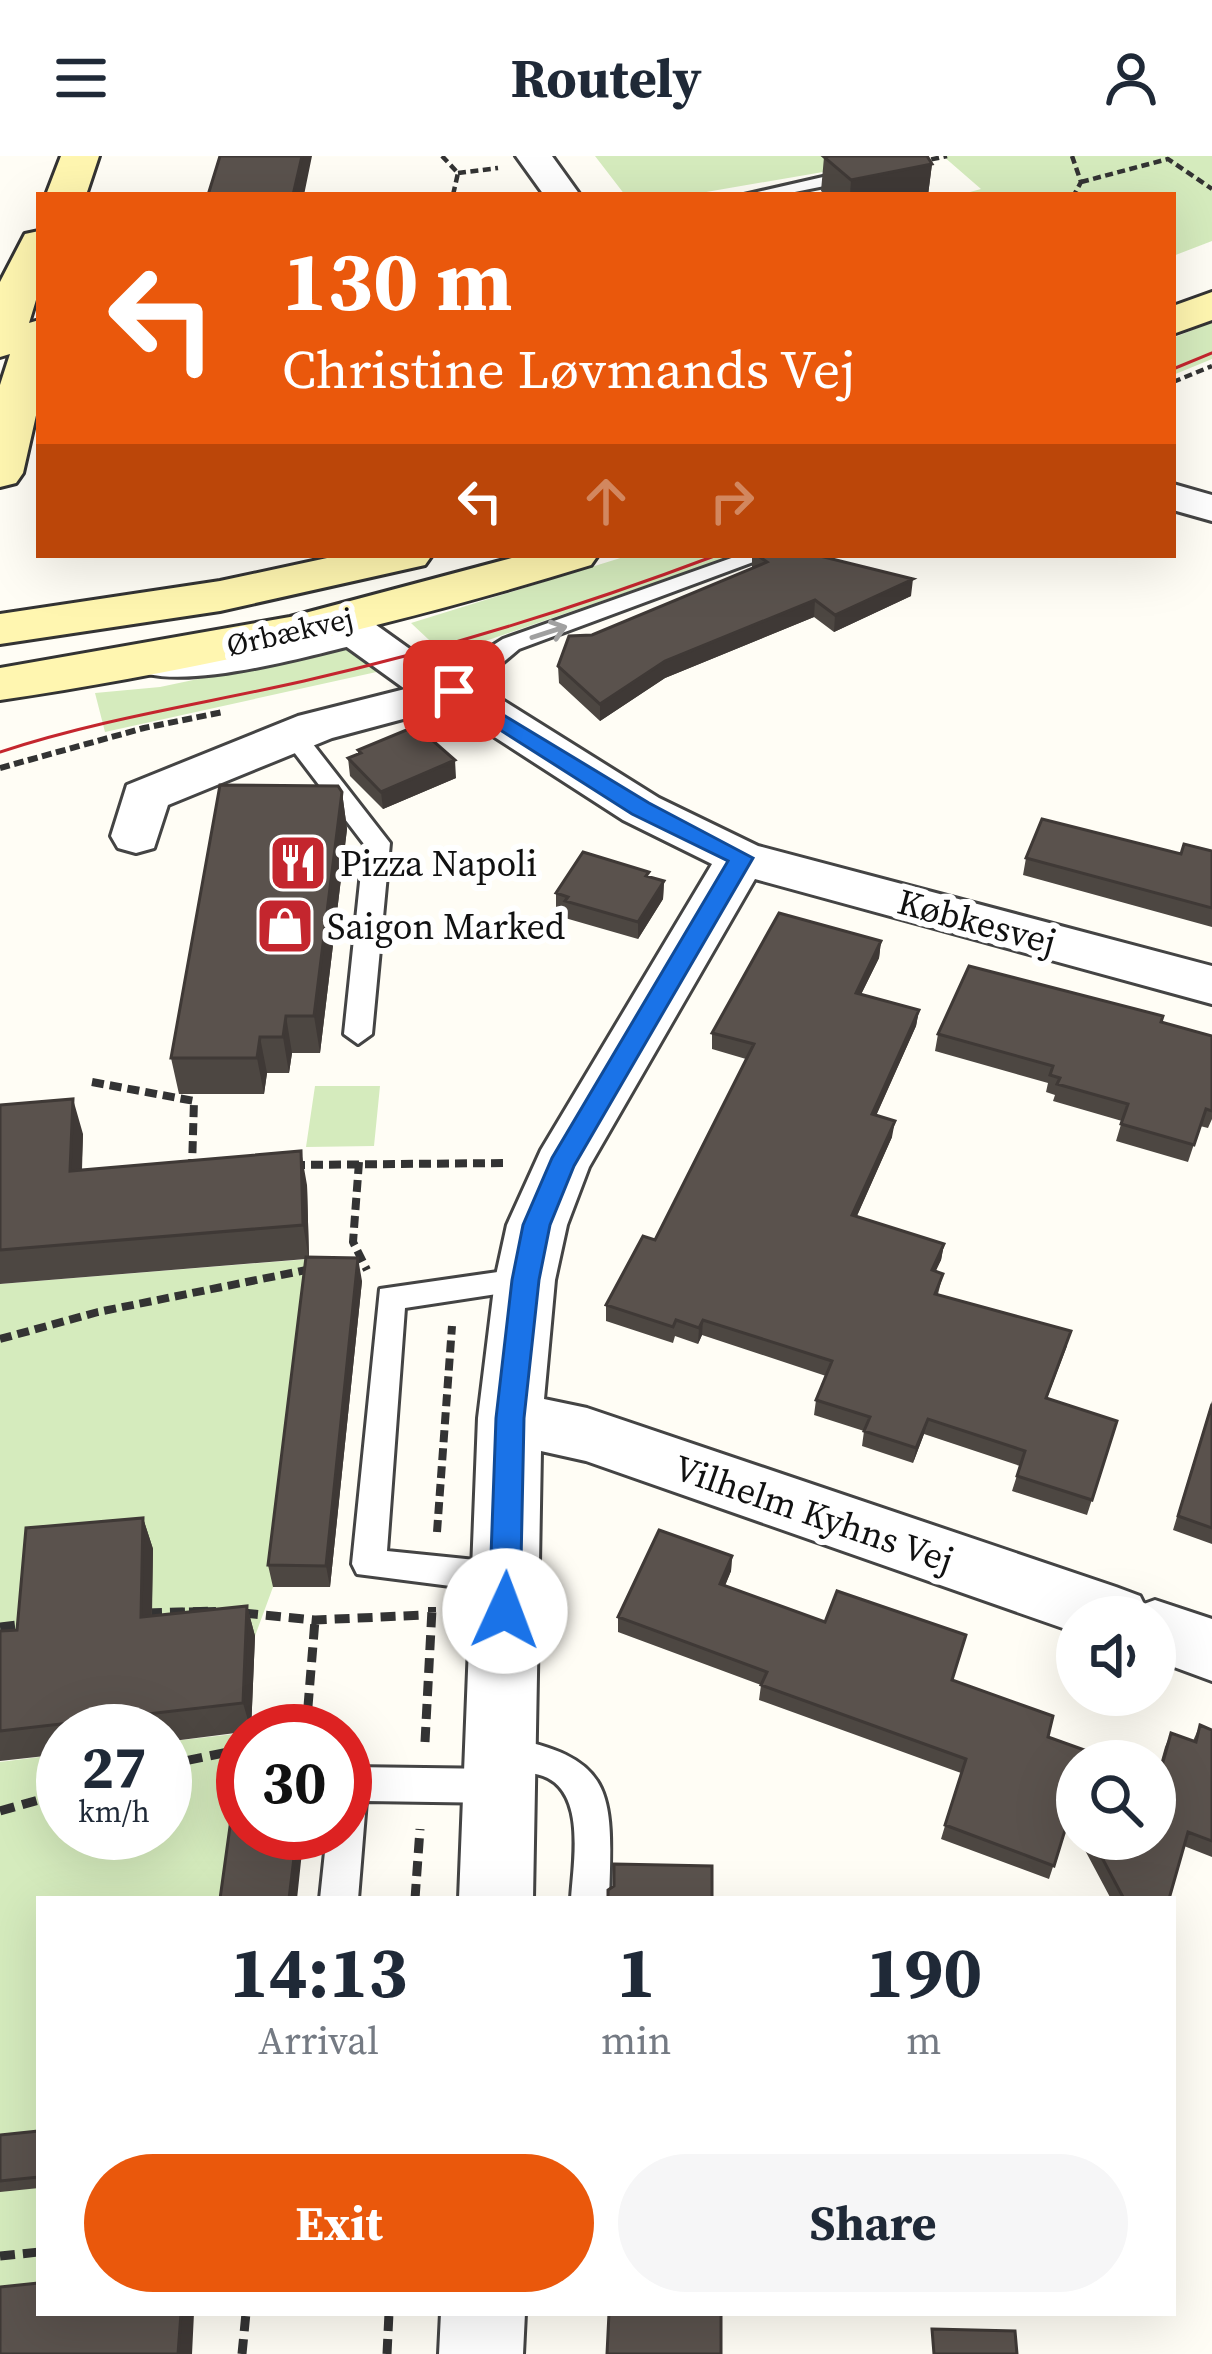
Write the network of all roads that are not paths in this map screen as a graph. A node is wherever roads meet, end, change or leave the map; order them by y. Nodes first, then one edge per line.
1 (80, 156) edge
2 (534, 156) edge
3 (917, 162) edge
4 (67, 192) edge
5 (560, 192) edge
6 (768, 192) edge
7 (36, 248) edge
8 (1212, 270) edge
9 (1176, 285) edge
10 (1212, 305) edge
11 (1176, 320) edge
12 (8, 341) edge
13 (0, 473) edge
14 (1176, 498) edge
15 (1212, 508) edge
16 (394, 558) edge
17 (457, 558) edge
18 (565, 558) edge
19 (753, 558) edge
20 (0, 629) edge
21 (352, 629) junction
22 (0, 657) edge
23 (0, 684) edge
24 (454, 691) junction
25 (293, 735) junction
26 (136, 836) dead end
27 (741, 858) junction
28 (1212, 986) edge
29 (358, 1034) dead end
30 (525, 1280) junction
31 (510, 1418) junction
32 (505, 1594) junction
33 (1056, 1596) edge
34 (1176, 1637) edge
35 (1212, 1650) edge
36 (499, 1769) junction
37 (372, 1782) edge
38 (342, 1860) edge
39 (338, 1896) edge
40 (496, 1896) edge
41 (590, 1896) edge
42 (482, 2316) edge
43 (481, 2354) edge

1 - 4 main road
2 - 5 street
3 - 6 lane
7 - 12 main road
8 - 9 main road
10 - 11 main road
12 - 13 main road
14 - 15 street
16 - 20 main road, Ørbækvej
17 - 22 main road
18 - 21 main road, Ørbækvej
24 -> 19 lane
21 - 23 main road, Ørbækvej
21 - 24 street, Købkesvej
24 - 25 street
24 - 27 street, Købkesvej
25 - 26 street
25 - 29 lane
27 - 28 street, Købkesvej
27 - 30 street
30 - 31 street
30 - 32 lane
31 - 32 street
31 - 33 street, Vilhelm Kyhns Vej
32 - 36 street
34 - 35 street
36 - 37 lane
36 - 40 street
36 - 41 lane
38 - 39 lane
42 - 43 street

